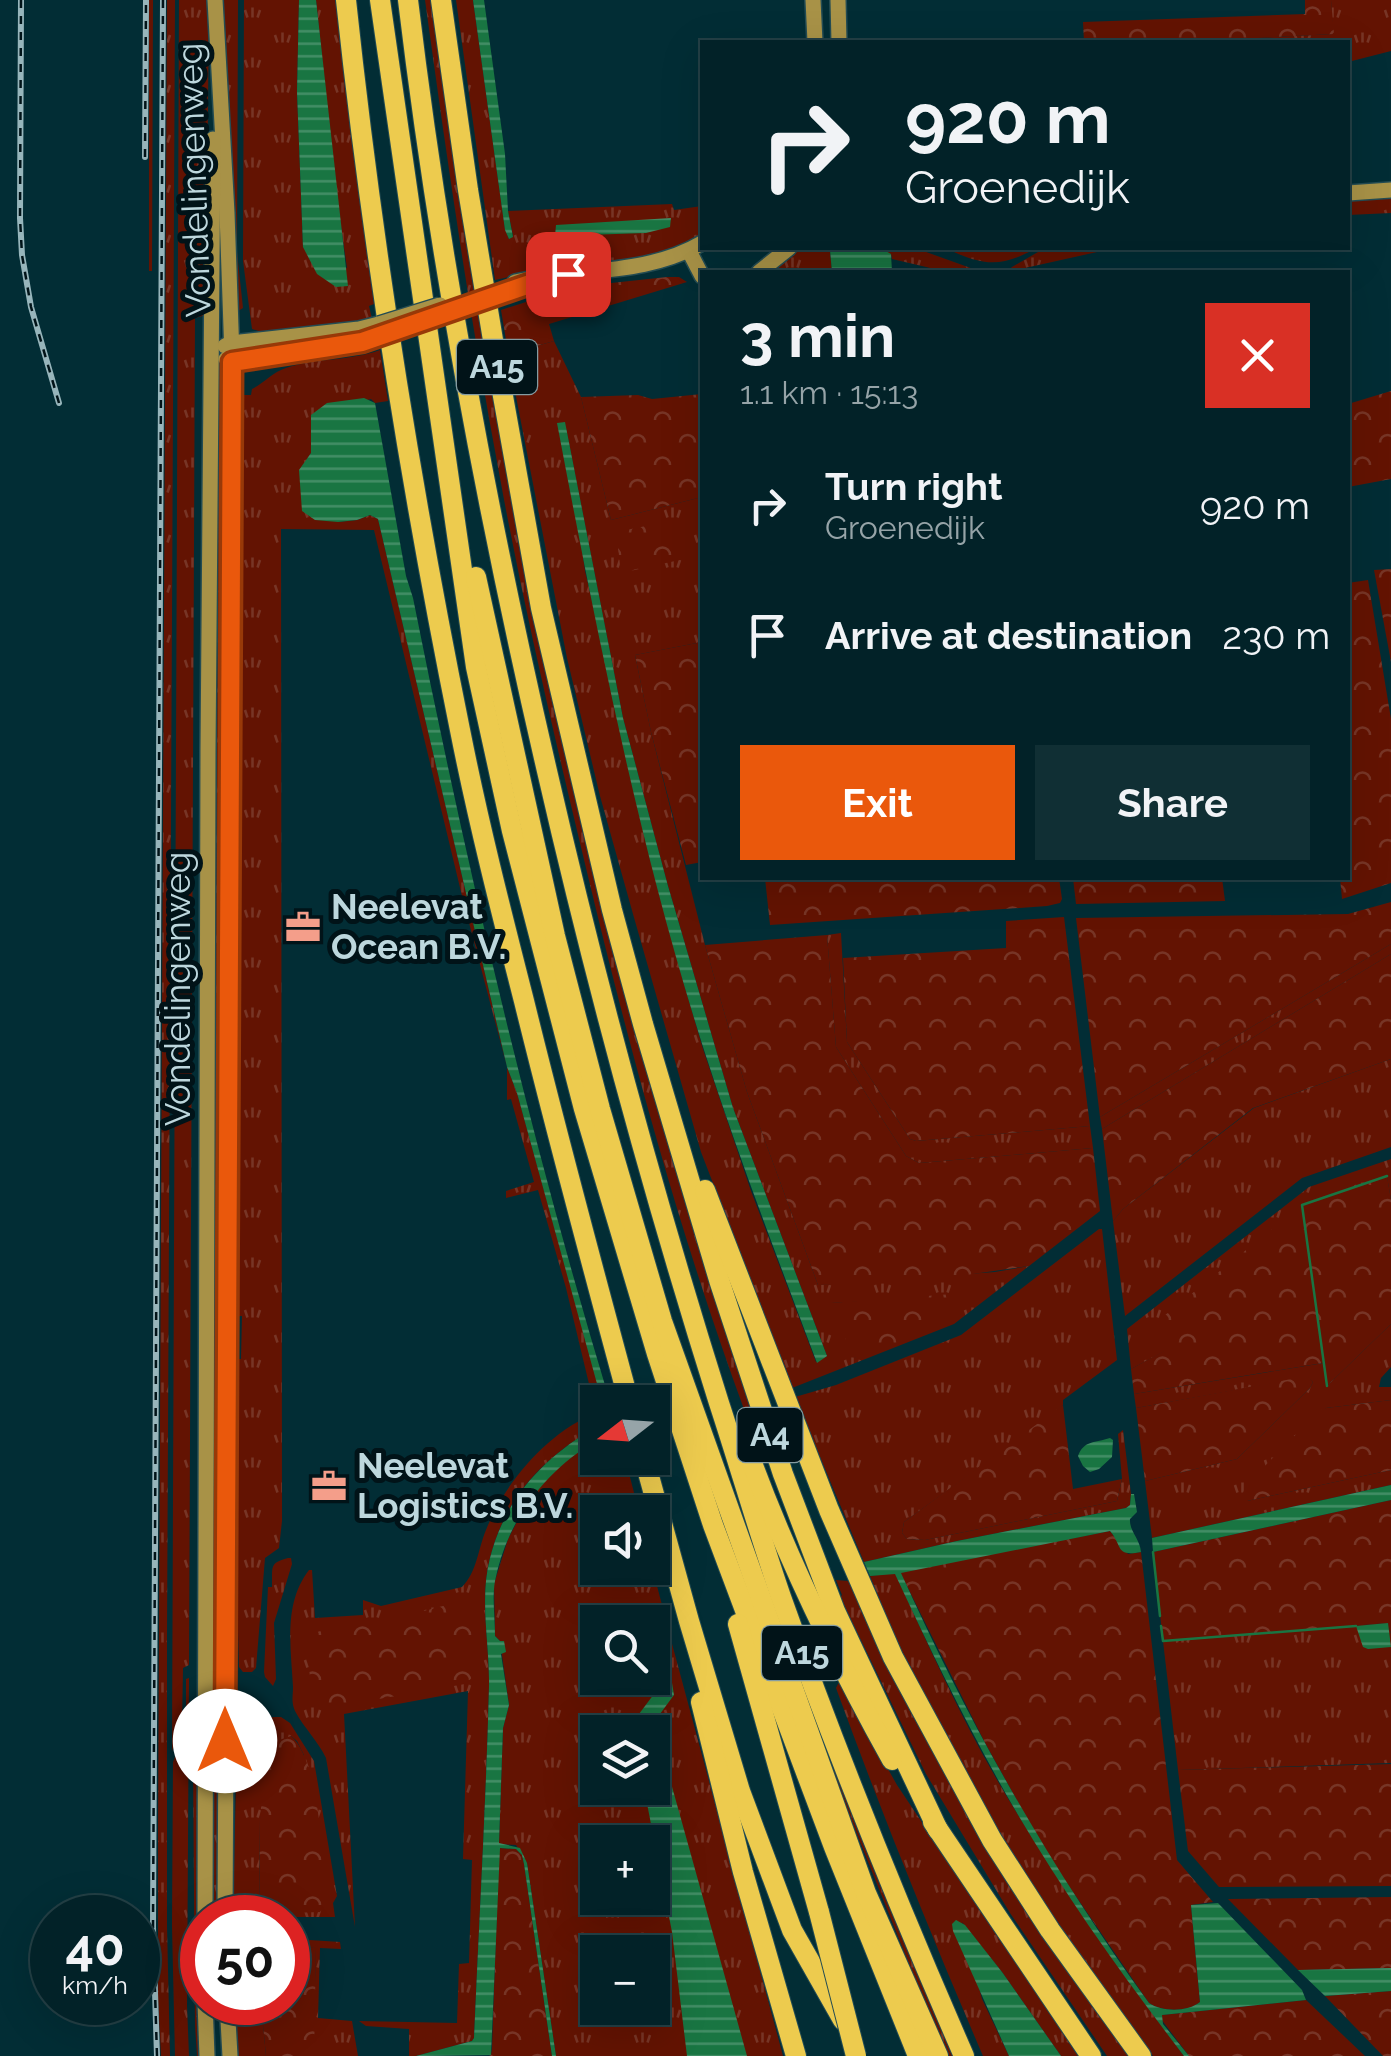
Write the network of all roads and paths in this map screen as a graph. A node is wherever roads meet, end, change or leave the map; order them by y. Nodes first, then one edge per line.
1 (215, 0) edge
2 (346, 0) edge
3 (380, 0) edge
4 (408, 0) edge
5 (441, 0) edge
6 (813, 0) edge
7 (838, 0) edge
8 (815, 40) edge
9 (839, 40) edge
10 (1391, 190) edge
11 (1350, 193) edge
12 (696, 247) edge
13 (787, 250) edge
14 (762, 270) edge
15 (516, 286) junction
16 (230, 318) junction
17 (360, 335) junction
18 (258, 340) junction
19 (231, 342) junction
20 (213, 353) junction
21 (232, 362) junction
22 (435, 383) junction
23 (643, 1024) junction
24 (668, 1241) junction
25 (624, 1385) edge
26 (649, 1475) edge
27 (714, 1525) junction
28 (686, 1611) junction
29 (938, 1830) junction
30 (205, 1895) edge
31 (224, 1895) edge
32 (206, 2025) edge
33 (228, 2025) edge
34 (207, 2056) edge
35 (230, 2056) edge
36 (796, 2056) edge
37 (856, 2056) edge
38 (866, 2056) edge
39 (918, 2056) edge
40 (938, 2056) edge
41 (964, 2056) edge
42 (1092, 2056) edge
43 (1141, 2056) edge

1 - 16 main road, Vondelingenweg
1 - 20 main road, Vondelingenweg
2 - 25 highway
3 - 22 highway, A15
4 - 24 highway, A15
5 - 23 highway, A15
6 - 8 main road
7 - 9 main road
10 - 11 main road
12 - 15 main road
13 - 14 main road
15 - 17 main road, bridge
15 - 17 main road, bridge
16 - 18 main road
16 - 19 main road, Vondelingenweg
17 - 18 main road
17 - 21 main road
18 - 19 main road
19 - 20 main road
19 - 21 main road, Vondelingenweg
20 - 21 main road
20 - 30 main road, Vondelingenweg
21 - 31 main road, Vondelingenweg
22 - 27 highway, A15
22 - 40 highway, A15
23 - 29 highway, A4
23 - 43 highway, A15
24 - 29 highway, A4
24 - 41 highway, A15
26 - 28 highway, A15
27 - 37 highway, A15, bridge
27 - 39 highway, A15
28 - 36 highway, A15
28 - 38 highway, A15
29 - 42 highway, A4
32 - 34 main road
33 - 35 main road

